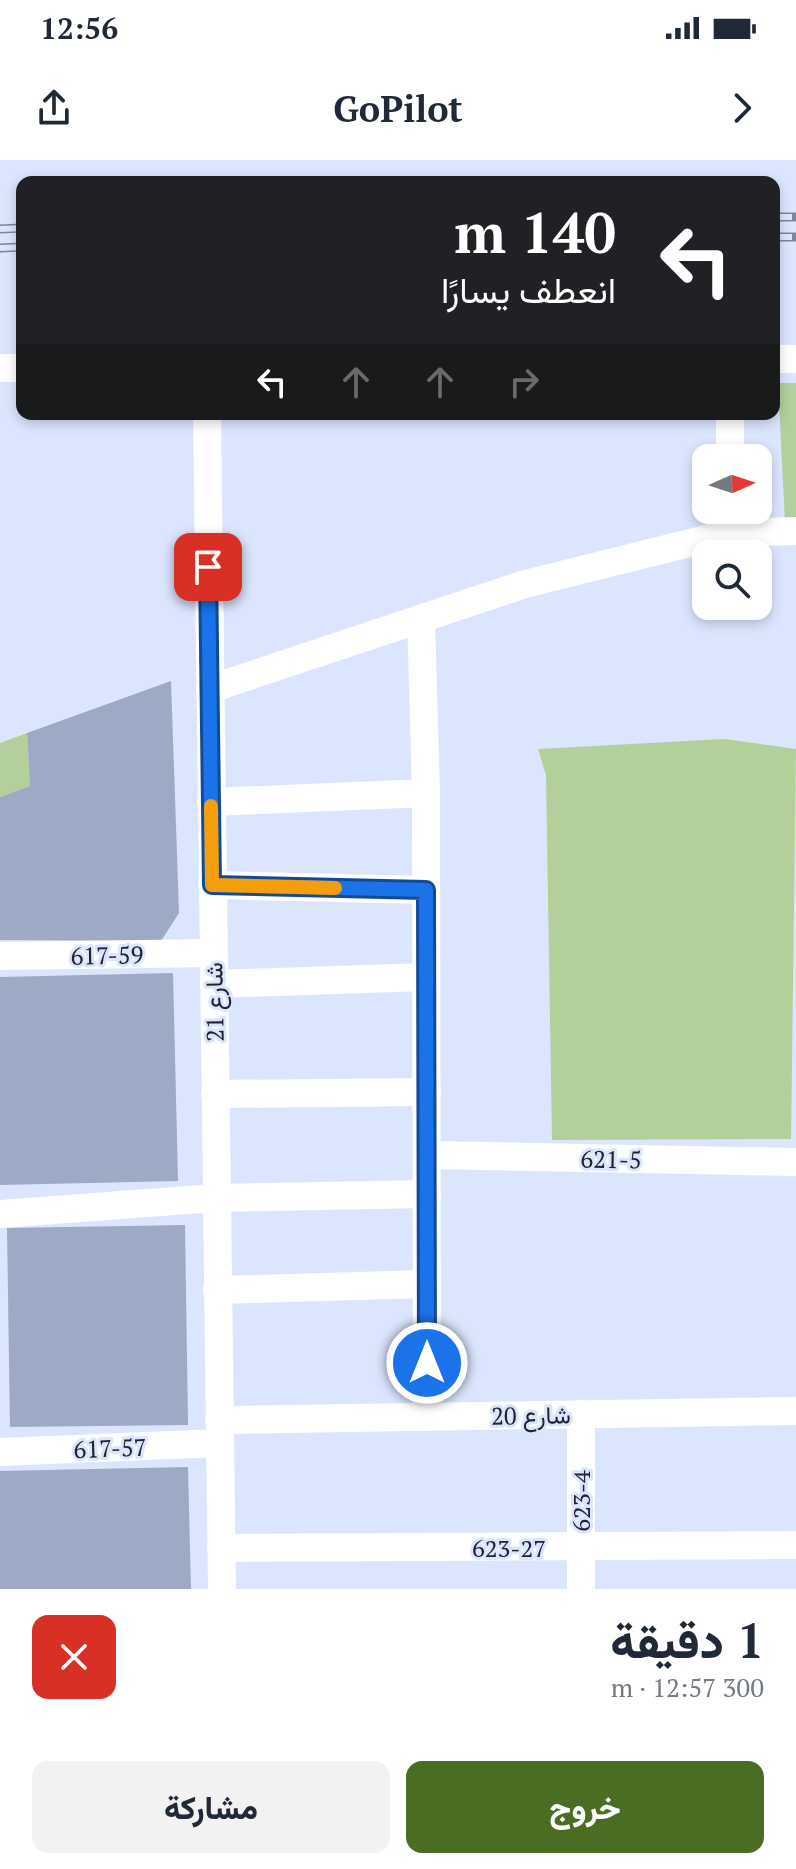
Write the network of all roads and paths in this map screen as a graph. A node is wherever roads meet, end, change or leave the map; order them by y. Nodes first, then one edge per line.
1 (207, 420) edge
2 (730, 420) edge
3 (730, 444) edge
4 (723, 524) edge
5 (745, 524) edge
6 (796, 531) edge
7 (421, 619) junction
8 (210, 689) junction
9 (426, 793) junction
10 (211, 802) junction
11 (212, 885) junction
12 (426, 890) junction
13 (213, 953) junction
14 (0, 956) edge
15 (426, 977) junction
16 (214, 984) junction
17 (427, 1092) junction
18 (215, 1094) junction
19 (427, 1155) junction
20 (796, 1162) edge
21 (427, 1194) junction
22 (215, 1198) junction
23 (0, 1214) edge
24 (427, 1284) junction
25 (217, 1290) junction
26 (796, 1411) edge
27 (581, 1414) junction
28 (427, 1416) junction
29 (219, 1431) junction
30 (0, 1452) edge
31 (796, 1545) edge
32 (581, 1547) junction
33 (221, 1548) junction
34 (222, 1589) edge
35 (581, 1589) edge

1 - 8 street, شارع 21
2 - 3 street
4 - 7 street
5 - 6 street
7 - 8 street
7 - 9 street
8 - 10 street, شارع 21
9 - 10 street
9 - 12 street
10 - 11 street, شارع 21
11 - 12 street
11 - 13 street, شارع 21
12 - 15 street
13 - 14 street, 617-59
13 - 16 street, شارع 21
15 - 16 street
15 - 17 street
16 - 18 street, شارع 21
17 - 18 street
17 - 19 street
18 - 22 street, شارع 21
19 - 20 street, 621-5
19 - 21 street
21 - 22 street
21 - 24 street
22 - 23 street
22 - 25 street, شارع 21
24 - 25 street
24 - 28 street
25 - 29 street, شارع 21
26 - 27 street, شارع 20
27 - 28 street, شارع 20
27 - 32 street, 623-4
28 - 29 street, شارع 20
29 - 30 street, 617-57
29 - 33 street, شارع 21
31 - 32 street, 623-27
32 - 33 street, 623-27
32 - 35 street, 623-4
33 - 34 street, شارع 21

